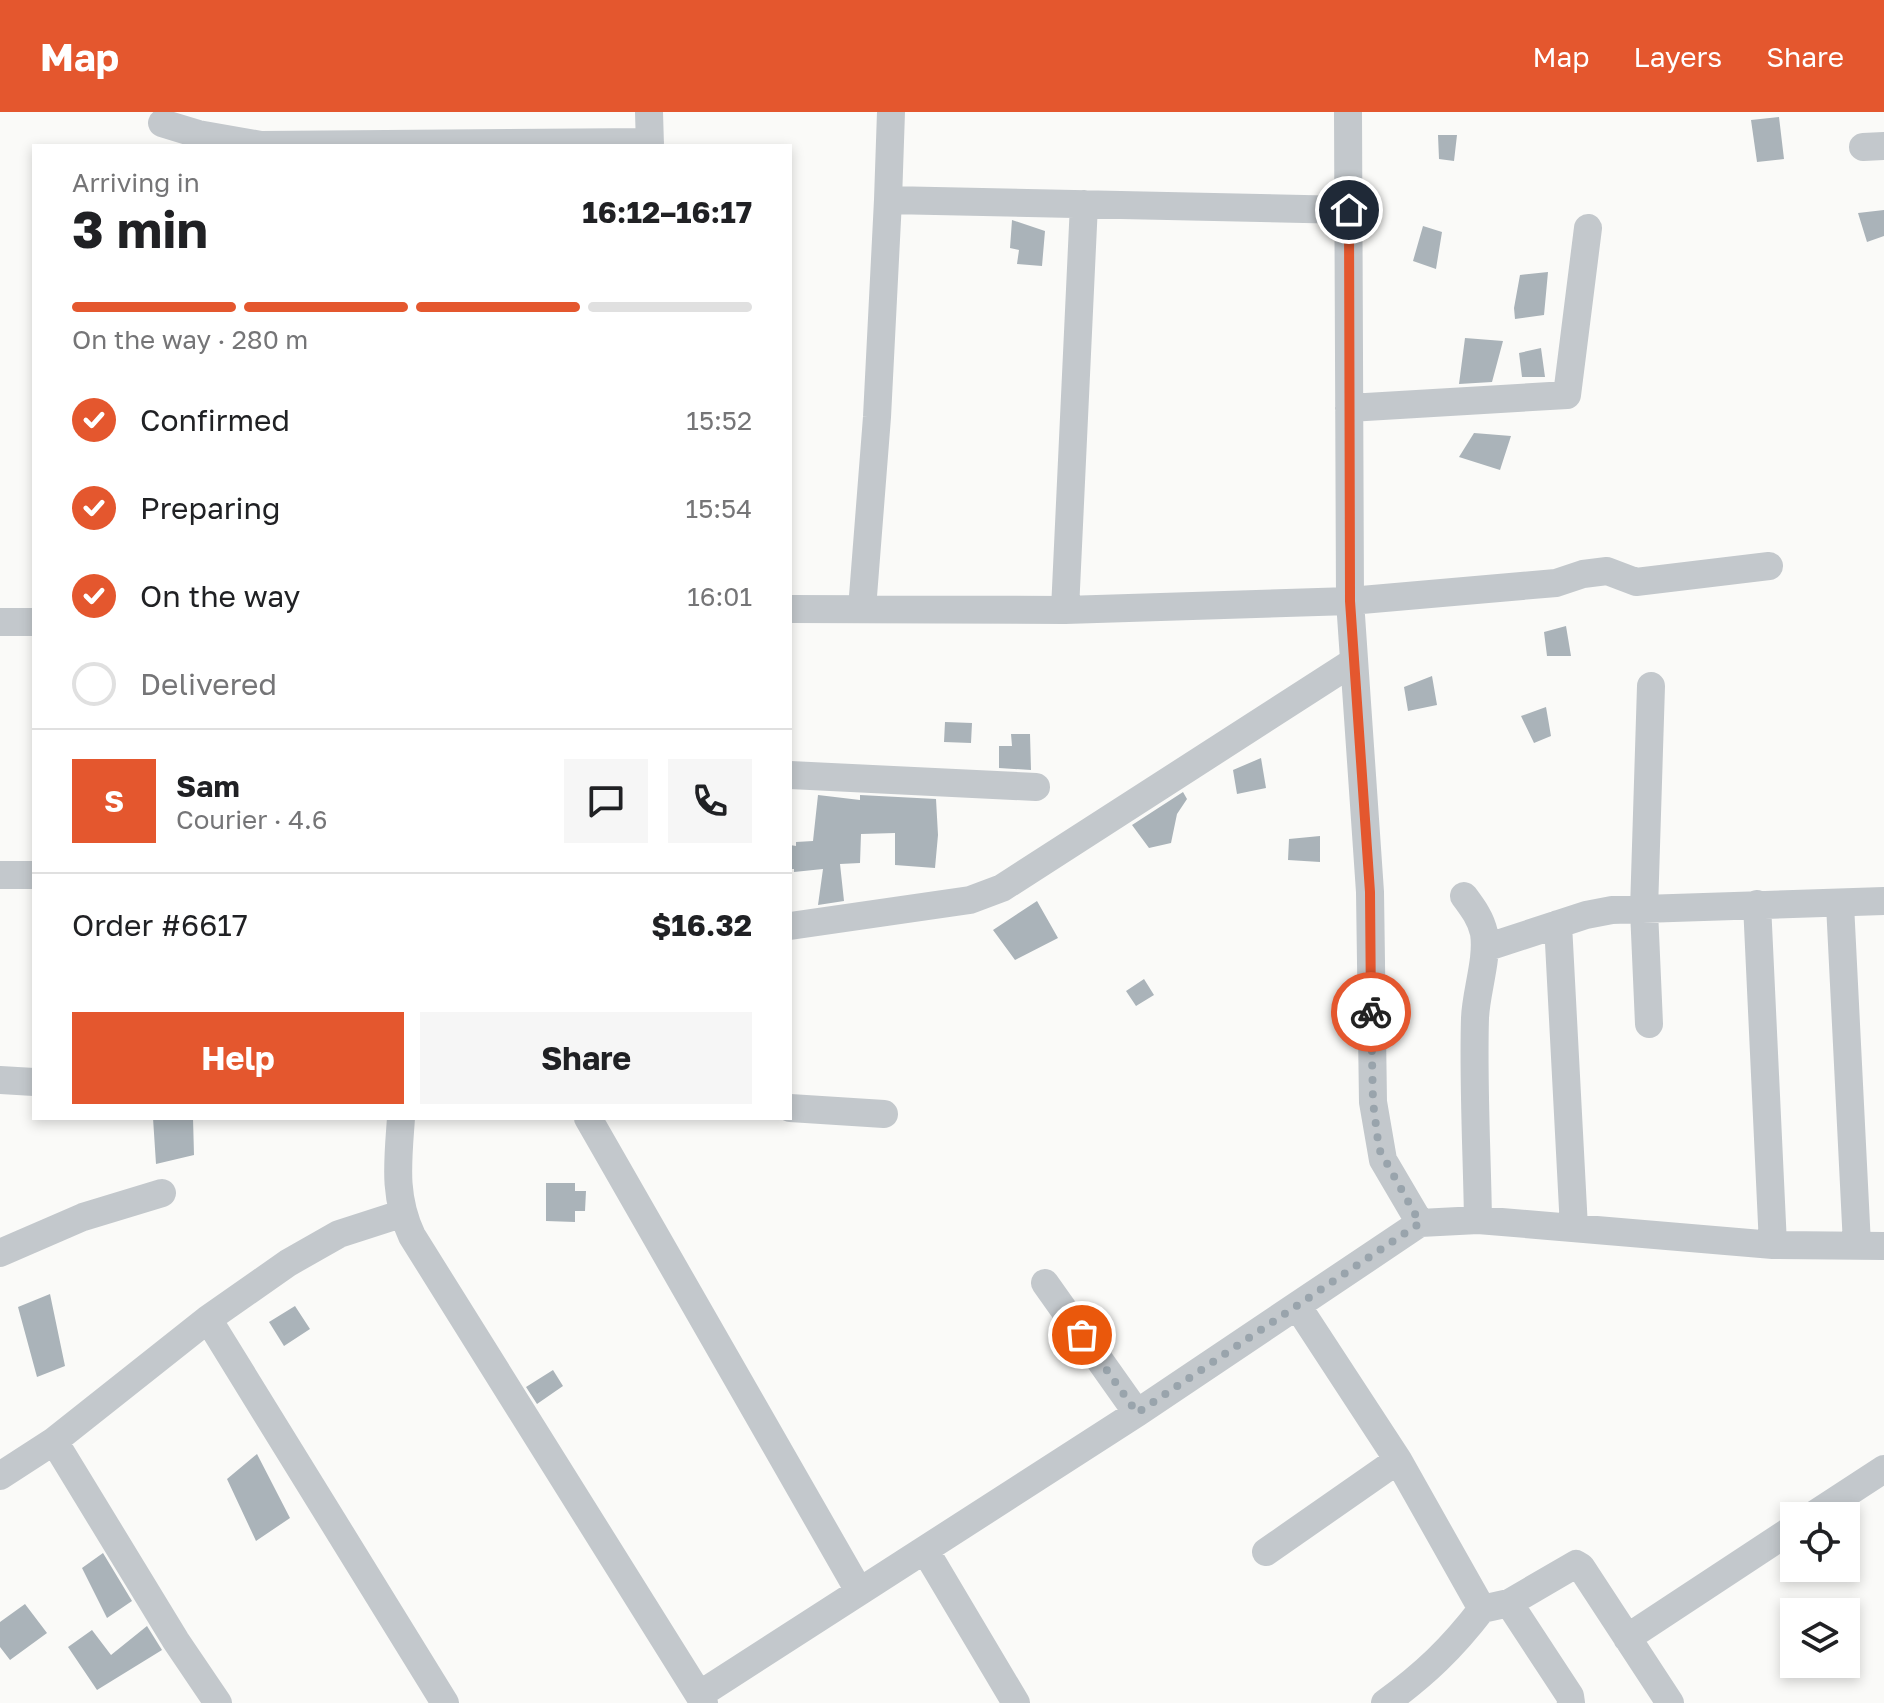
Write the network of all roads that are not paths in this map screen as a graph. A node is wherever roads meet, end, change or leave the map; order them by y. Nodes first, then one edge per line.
1 (649, 112) edge
2 (891, 112) edge
3 (1348, 112) edge
4 (160, 127) edge
5 (265, 144) edge
6 (650, 144) edge
7 (888, 200) junction
8 (1084, 204) junction
9 (1349, 210) junction
10 (1588, 228) dead end
11 (1349, 408) junction
12 (1769, 566) dead end
13 (1350, 601) junction
14 (792, 609) edge
15 (862, 609) junction
16 (1065, 610) junction
17 (0, 622) edge
18 (32, 622) edge
19 (1353, 662) junction
20 (1651, 686) dead end
21 (792, 775) edge
22 (1036, 787) dead end
23 (0, 875) edge
24 (32, 875) edge
25 (1464, 896) dead end
26 (1884, 901) edge
27 (1757, 904) junction
28 (1840, 904) junction
29 (1644, 910) junction
30 (1558, 924) junction
31 (792, 926) edge
32 (1485, 948) junction
33 (1649, 1024) dead end
34 (0, 1080) edge
35 (32, 1082) edge
36 (792, 1108) edge
37 (884, 1114) dead end
38 (401, 1120) edge
39 (589, 1120) edge
40 (162, 1193) dead end
41 (401, 1214) junction
42 (1478, 1220) junction
43 (1420, 1223) junction
44 (1574, 1228) junction
45 (1773, 1245) junction
46 (1870, 1246) edge
47 (0, 1253) edge
48 (1045, 1283) dead end
49 (1298, 1307) junction
50 (208, 1319) junction
51 (1137, 1413) junction
52 (54, 1441) junction
53 (1398, 1460) junction
54 (1884, 1469) edge
55 (0, 1476) edge
56 (1833, 1502) edge
57 (1780, 1537) edge
58 (925, 1550) junction
59 (1266, 1552) dead end
60 (859, 1591) junction
61 (1496, 1606) junction
62 (1627, 1638) junction
63 (702, 1699) edge
64 (218, 1703) edge
65 (445, 1703) edge
66 (1016, 1703) edge
67 (1385, 1703) edge
68 (1571, 1703) edge
69 (1670, 1703) edge

1 - 6 street
2 - 7 street
3 - 9 street
4 - 5 street
7 - 8 street
7 - 15 street
8 - 9 street
8 - 16 street
9 - 11 street
10 - 11 street
11 - 13 street
12 - 13 street
13 - 16 street
13 - 19 street
14 - 15 street
15 - 16 street
17 - 18 street
19 - 31 street
19 - 43 street
20 - 29 street
21 - 22 street
23 - 24 street
25 - 32 street
26 - 28 street
27 - 28 street
27 - 29 street
27 - 45 street
28 - 46 street
29 - 30 street
29 - 33 street
30 - 32 street
30 - 44 street
32 - 42 street
34 - 35 street
36 - 37 street
38 - 41 street
39 - 60 street
40 - 47 street
41 - 50 street
41 - 63 street
42 - 43 street
42 - 44 street
43 - 49 street
44 - 45 street
45 - 46 street
48 - 51 street
49 - 51 street
49 - 53 street
50 - 52 street
50 - 65 street
51 - 58 street
52 - 55 street
52 - 64 street
53 - 59 street
53 - 61 street
54 - 56 street
57 - 62 street
58 - 60 street
58 - 66 street
60 - 63 street
61 - 62 street
61 - 67 street
61 - 68 street
62 - 69 street

